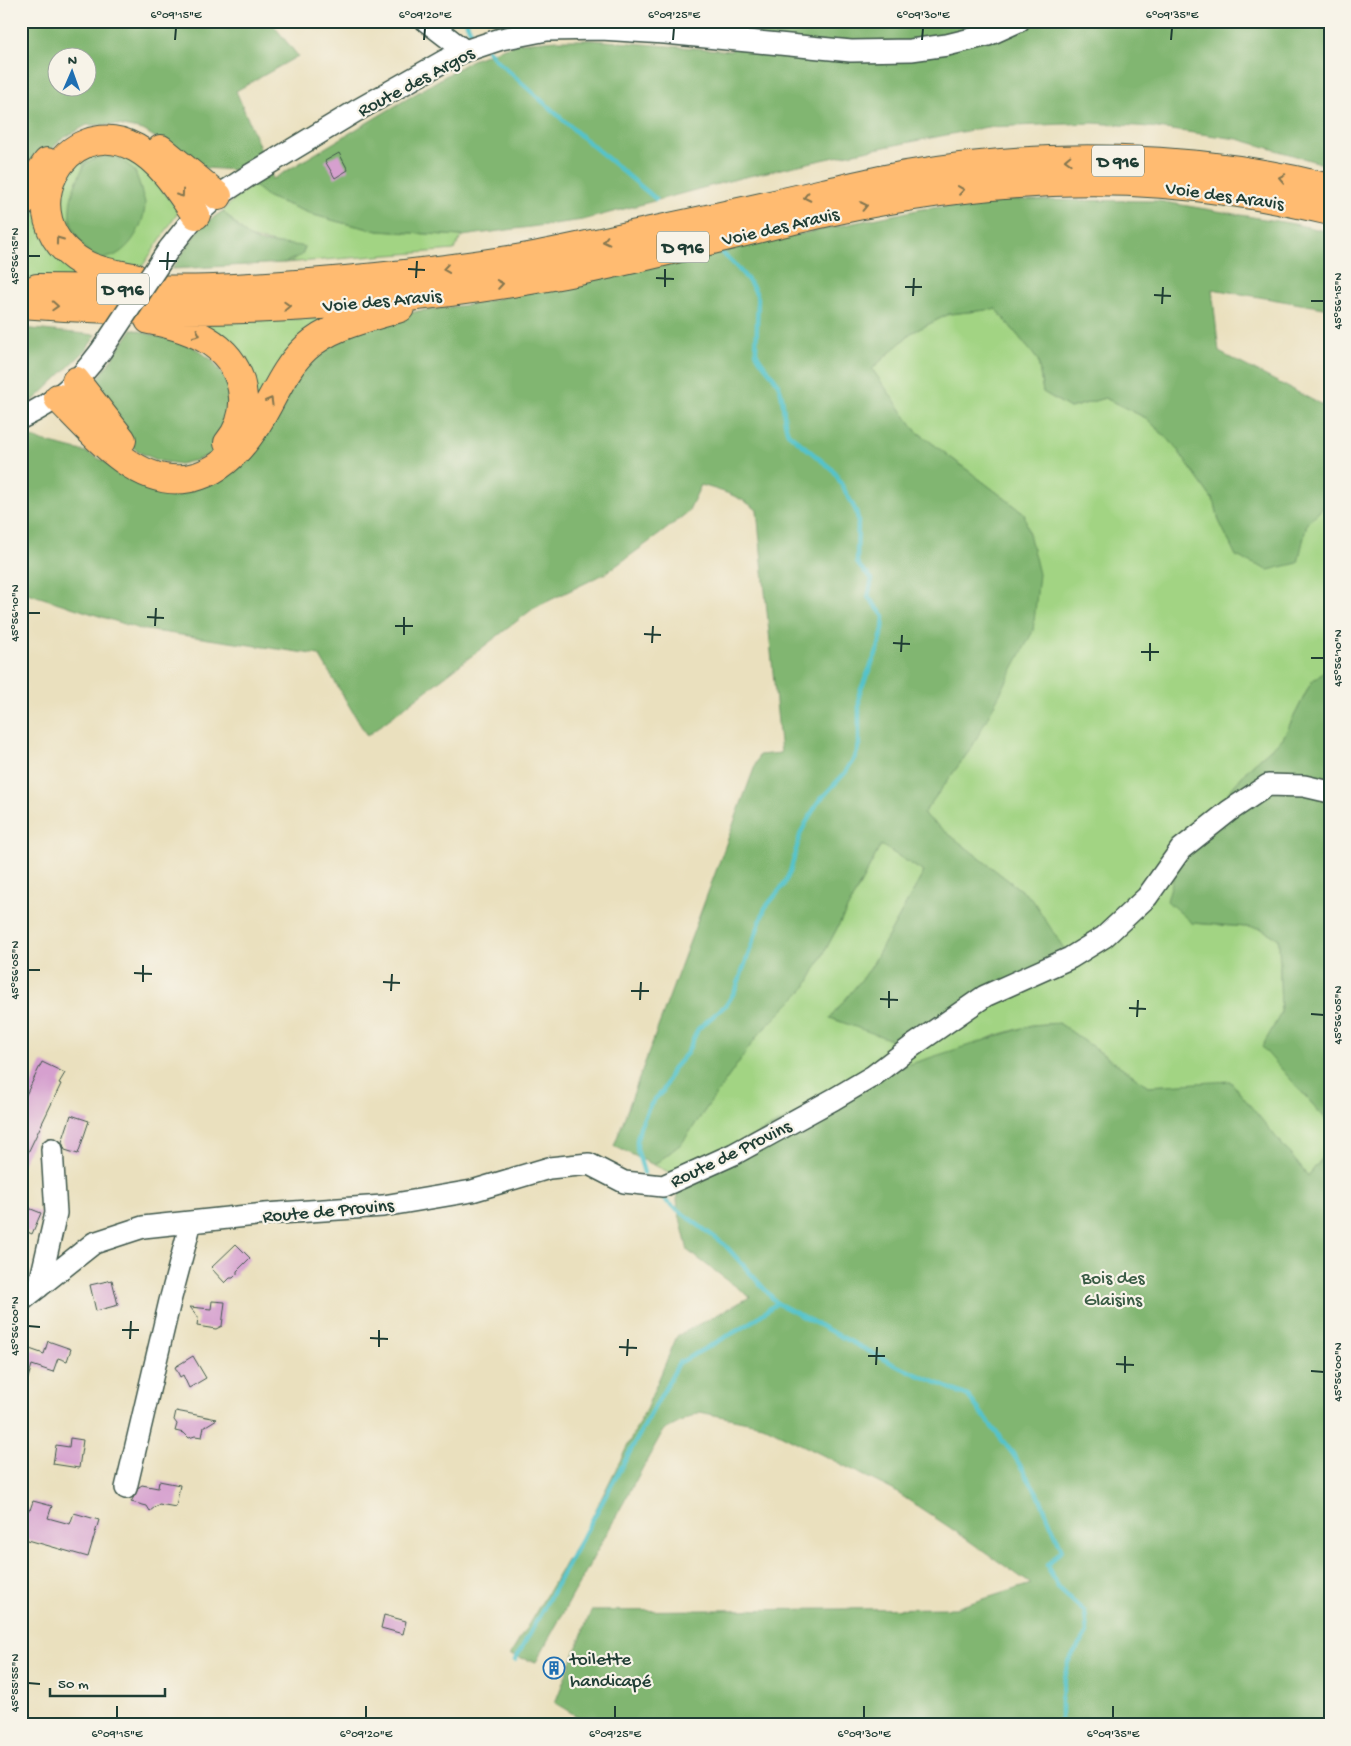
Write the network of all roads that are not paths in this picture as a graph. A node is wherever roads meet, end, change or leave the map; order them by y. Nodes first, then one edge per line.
1 (426, 21) edge
2 (1019, 21) edge
3 (465, 50) junction
4 (1330, 188) edge
5 (218, 196) junction
6 (21, 204) edge
7 (1330, 211) edge
8 (196, 215) junction
9 (21, 288) edge
10 (213, 289) junction
11 (451, 292) junction
12 (21, 304) edge
13 (81, 308) junction
14 (67, 390) junction
15 (21, 418) edge
16 (1330, 792) edge
17 (52, 1148) dead end
18 (192, 1222) junction
19 (39, 1287) junction
20 (21, 1301) edge
21 (126, 1488) dead end

1 - 3 street
2 - 3 street, Route des Argos
3 - 5 street, Route des Argos
4 -> 10 highway, Voie des Aravis / D 916
5 - 6 highway
5 - 8 street, Route des Argos
11 -> 7 highway, Voie des Aravis / D 916
10 -> 8 highway
8 - 14 street, Route des Argos, bridge
9 - 10 highway, Voie des Aravis / D 916
13 -> 11 highway, Voie des Aravis / D 916
14 -> 11 highway
12 -> 13 highway, Voie des Aravis / D 916
13 -> 14 highway
14 - 15 street, Route des Argos
16 - 18 street, Route de Provins
17 - 19 street
18 - 19 street, Route de Provins
18 - 21 street
19 - 20 street, Route de Provins

